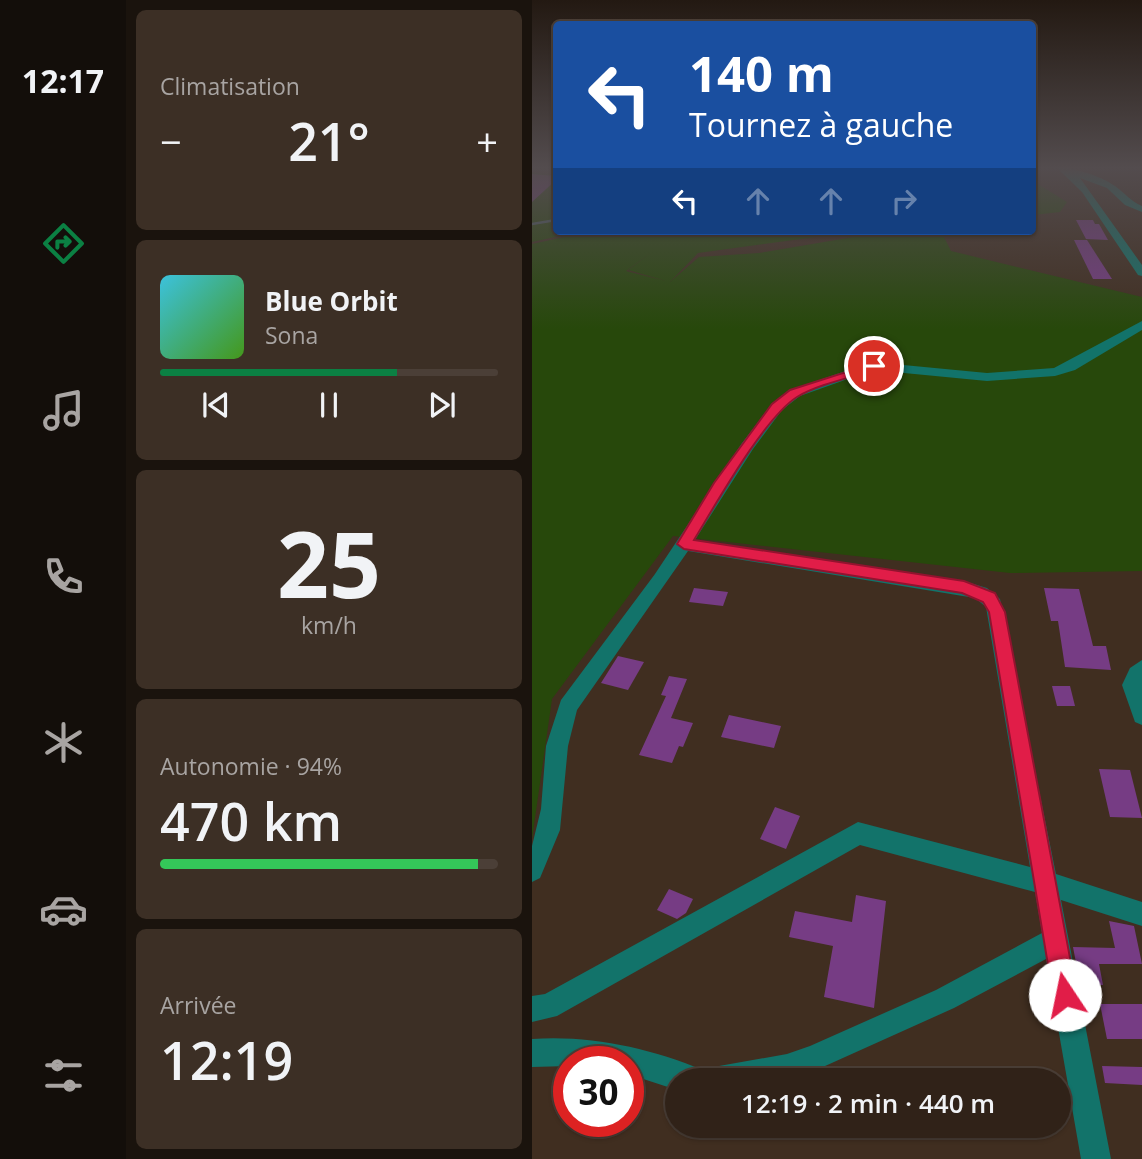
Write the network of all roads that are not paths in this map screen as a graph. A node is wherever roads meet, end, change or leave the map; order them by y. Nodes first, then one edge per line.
1 (1109, 221) edge
2 (1142, 272) edge
3 (1142, 325) edge
4 (684, 544) junction
5 (1142, 668) edge
6 (1142, 716) edge
7 (532, 870) edge
8 (1045, 883) junction
9 (1142, 914) edge
10 (1055, 940) junction
11 (532, 1009) edge
12 (532, 1053) edge
13 (787, 1068) edge
14 (665, 1071) edge
15 (1096, 1159) edge

1 - 2 street
3 - 4 street
4 - 7 street
4 - 8 street
5 - 6 street
8 - 9 street
8 - 10 street
8 - 11 street
10 - 13 street
10 - 15 street
12 - 14 street

